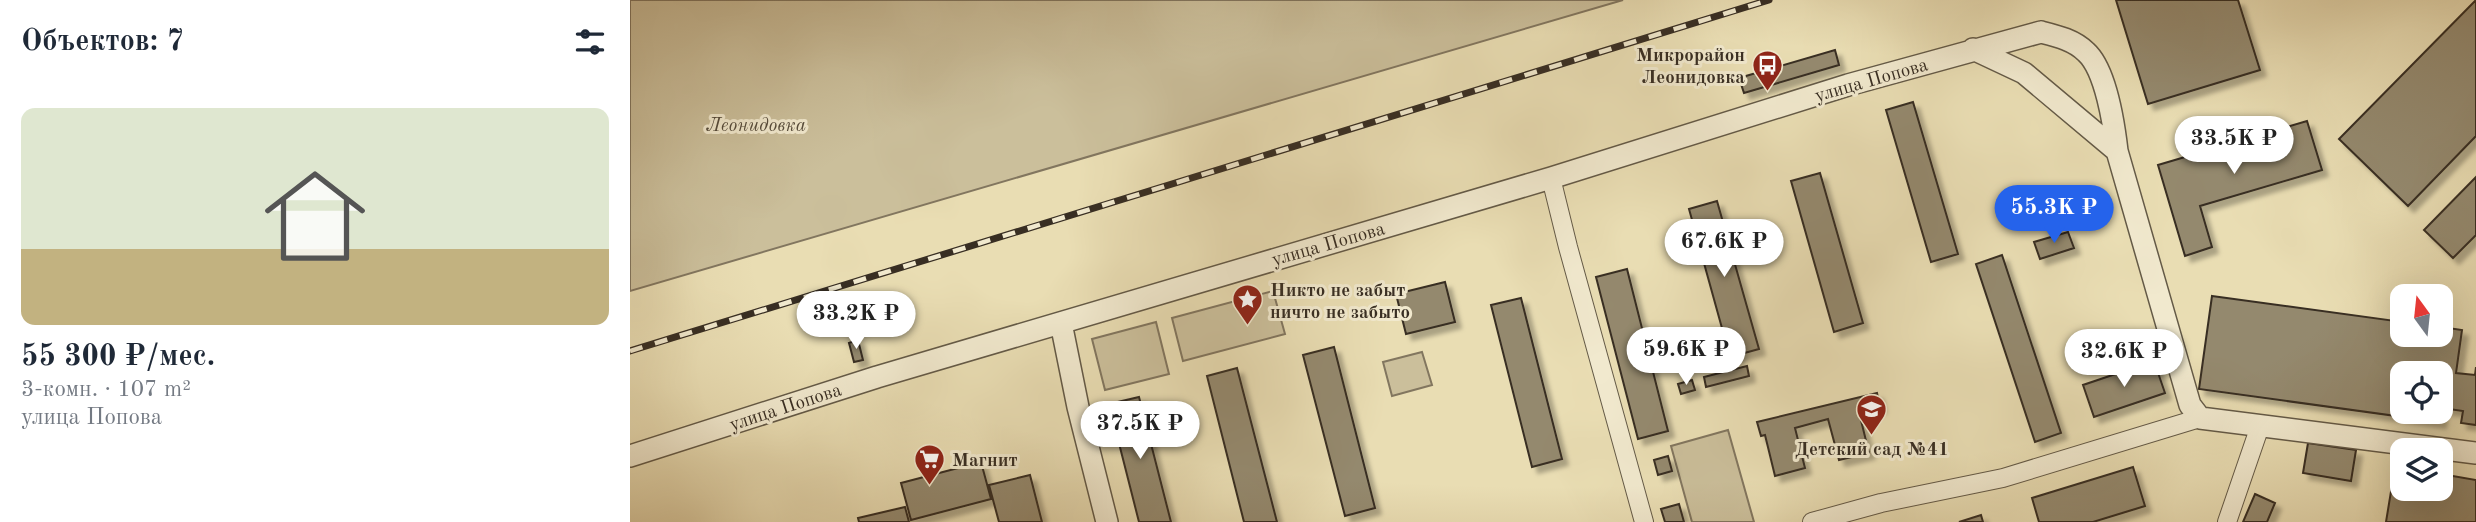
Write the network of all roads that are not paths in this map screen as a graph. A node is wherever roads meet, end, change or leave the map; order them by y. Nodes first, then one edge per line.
1 (2041, 32) junction
2 (1973, 49) junction
3 (2024, 73) junction
4 (2101, 77) junction
5 (2076, 114) junction
6 (2117, 151) junction
7 (1551, 178) junction
8 (1061, 323) junction
9 (2200, 418) junction
10 (2260, 426) junction
11 (2476, 453) edge
12 (630, 456) edge
13 (1107, 522) edge
14 (1644, 522) edge
15 (1812, 522) edge
16 (2227, 522) edge

1 - 2 street, улица Попова
1 - 3 street
1 - 4 street
2 - 3 street
2 - 7 street, улица Попова
3 - 5 street
4 - 5 street
4 - 6 street
5 - 6 street
6 - 9 street
7 - 8 street, улица Попова
7 - 14 street
8 - 12 street, улица Попова
8 - 13 street
9 - 10 street
9 - 15 street
10 - 11 street
10 - 16 street

